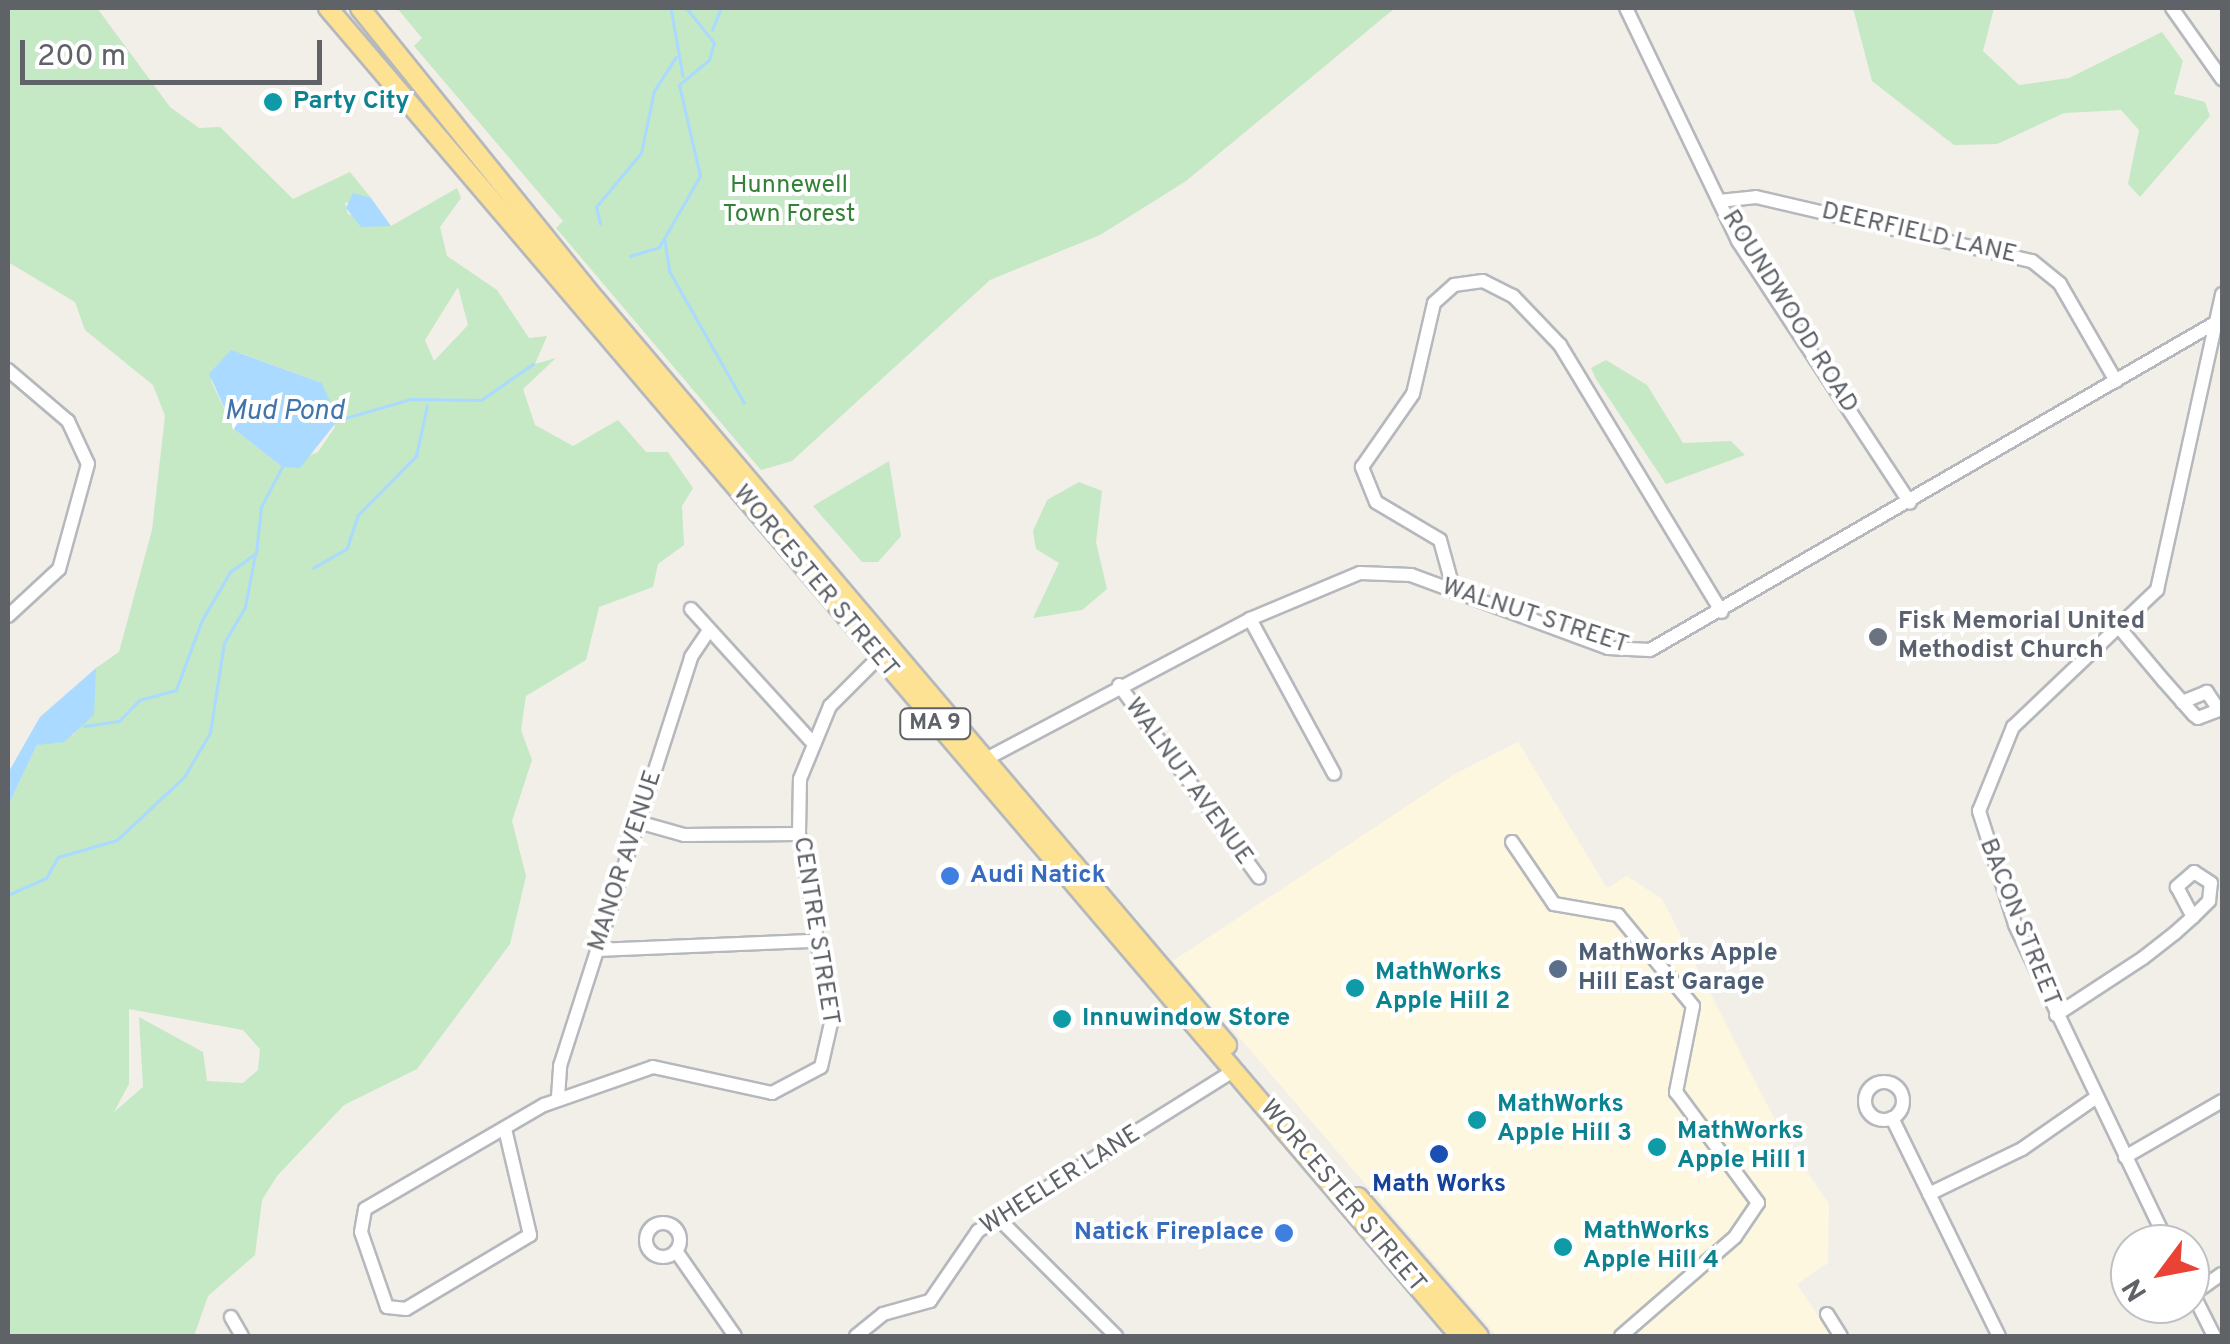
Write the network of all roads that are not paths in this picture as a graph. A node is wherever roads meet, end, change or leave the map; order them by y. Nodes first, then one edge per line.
1 (328, 8) edge
2 (360, 8) edge
3 (1626, 8) edge
4 (2172, 8) edge
5 (2222, 79) edge
6 (1719, 201) junction
7 (2222, 294) edge
8 (2220, 321) edge
9 (2218, 341) edge
10 (8, 370) edge
11 (2116, 381) junction
12 (1910, 503) junction
13 (1454, 591) junction
14 (690, 608) dead end
15 (1722, 612) junction
16 (8, 616) edge
17 (1250, 619) junction
18 (709, 630) junction
19 (2122, 631) junction
20 (878, 657) junction
21 (1119, 685) junction
22 (2182, 702) dead end
23 (811, 741) junction
24 (986, 759) junction
25 (1334, 774) dead end
26 (638, 822) junction
27 (798, 834) junction
28 (1512, 842) dead end
29 (1259, 878) dead end
30 (2192, 917) dead end
31 (816, 941) junction
32 (597, 950) junction
33 (2056, 1016) junction
34 (1235, 1070) junction
35 (558, 1098) junction
36 (2095, 1098) junction
37 (2222, 1100) edge
38 (1892, 1118) dead end
39 (505, 1128) junction
40 (2125, 1157) junction
41 (1930, 1194) junction
42 (998, 1218) junction
43 (2158, 1224) edge
44 (676, 1252) dead end
45 (1826, 1314) dead end
46 (231, 1317) dead end
47 (1473, 1334) edge
48 (242, 1336) edge
49 (736, 1336) edge
50 (856, 1336) edge
51 (1116, 1336) edge
52 (1621, 1336) edge
53 (1841, 1336) edge
54 (1999, 1336) edge

1 - 20 highway, WORCESTER STREET / MA 9
2 - 24 highway, WORCESTER STREET / MA 9
3 - 6 street, ROUNDWOOD ROAD
4 - 5 street
6 - 11 street, DEERFIELD LANE
6 - 12 street, ROUNDWOOD ROAD
7 - 8 street, BACON STREET
8 - 9 street, BACON STREET
8 - 11 street, WALNUT STREET
9 - 19 street, BACON STREET
10 - 16 street
11 - 12 street, WALNUT STREET
12 - 15 street, WALNUT STREET
13 - 15 street, WALNUT STREET
13 - 15 street
13 - 17 street, WALNUT STREET
14 - 18 street
17 - 21 street, WALNUT STREET
17 - 25 street
18 - 23 street
18 - 26 street, MANOR AVENUE
19 - 22 street
19 - 33 street, BACON STREET
20 - 23 street, CENTRE STREET
20 - 34 highway, WORCESTER STREET / MA 9
21 - 24 street, WALNUT STREET
21 - 29 street, WALNUT AVENUE
23 - 27 street, CENTRE STREET
24 - 47 highway, WORCESTER STREET / MA 9
26 - 27 street
26 - 32 street, MANOR AVENUE
27 - 31 street, CENTRE STREET
28 - 52 street
30 - 33 street
31 - 32 street
31 - 35 street, CENTRE STREET
32 - 35 street, MANOR AVENUE
33 - 36 street, BACON STREET
34 - 42 street, WHEELER LANE
34 - 47 highway, WORCESTER STREET / MA 9
35 - 39 street, CENTRE STREET
36 - 40 street, BACON STREET
36 - 41 street
37 - 40 street
38 - 41 street
39 - 39 street, CENTRE STREET
40 - 43 street, BACON STREET
41 - 54 street
42 - 50 street, WHEELER LANE
42 - 51 street
44 - 49 street
45 - 53 street
46 - 48 street

